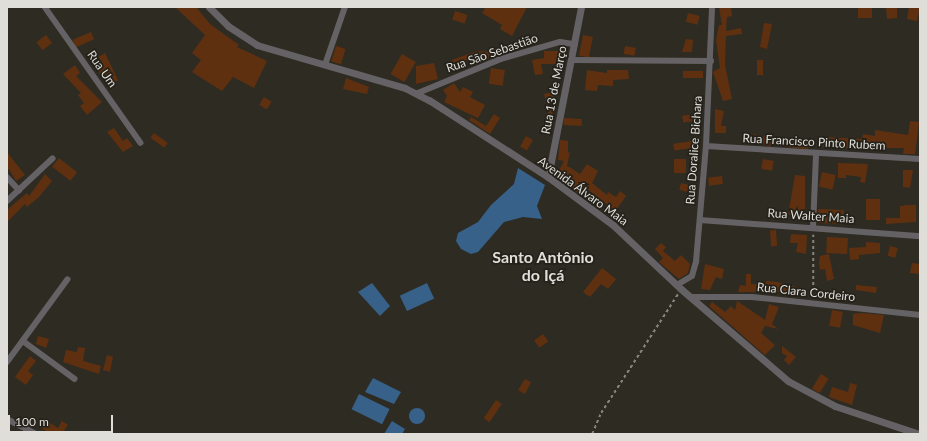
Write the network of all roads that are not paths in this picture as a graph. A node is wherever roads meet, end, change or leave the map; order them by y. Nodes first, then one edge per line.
1 (44, 7) edge
2 (209, 7) edge
3 (345, 7) edge
4 (581, 7) edge
5 (712, 7) edge
6 (575, 44) junction
7 (572, 60) junction
8 (710, 61) junction
9 (326, 65) junction
10 (418, 93) junction
11 (142, 143) dead end
12 (706, 146) junction
13 (816, 154) junction
14 (52, 159) dead end
15 (920, 159) edge
16 (7, 177) edge
17 (548, 177) junction
18 (19, 190) junction
19 (7, 201) edge
20 (700, 220) junction
21 (813, 227) junction
22 (920, 236) edge
23 (67, 280) dead end
24 (679, 287) junction
25 (690, 297) junction
26 (920, 315) edge
27 (24, 341) junction
28 (7, 362) edge
29 (75, 379) dead end
30 (7, 419) edge
31 (36, 434) edge
32 (919, 434) edge

1 - 11 street, Rua Um
2 - 9 street, Avenida Álvaro Maia
3 - 9 street
4 - 6 street, Rua 13 de Março
5 - 8 street, Rua Doralice Bichara
6 - 7 street, Rua 13 de Março
6 - 10 street, Rua São Sebastião
7 - 8 street
7 - 17 street, Rua 13 de Março
8 - 12 street, Rua Doralice Bichara
9 - 10 street, Avenida Álvaro Maia
10 - 17 street, Avenida Álvaro Maia
12 - 13 street, Rua Francisco Pinto Rubem
12 - 20 street, Rua Doralice Bichara
13 - 15 street, Rua Francisco Pinto Rubem
13 - 21 street
14 - 18 street
16 - 18 street
17 - 24 street, Avenida Álvaro Maia
18 - 19 street
20 - 21 street, Rua Walter Maia
20 - 24 street, Rua Doralice Bichara
21 - 22 street, Rua Walter Maia
23 - 27 street
24 - 25 street, Avenida Álvaro Maia
25 - 26 street, Rua Clara Cordeiro
25 - 32 street, Avenida Álvaro Maia
27 - 28 street
27 - 29 street
30 - 31 street

